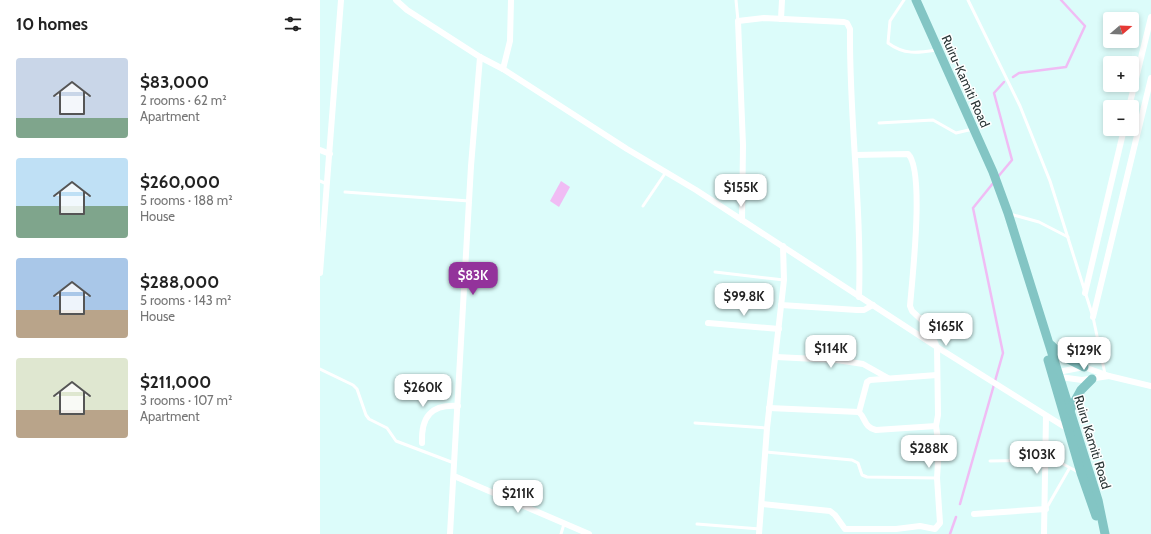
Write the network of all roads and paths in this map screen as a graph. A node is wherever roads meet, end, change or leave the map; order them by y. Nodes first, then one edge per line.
1 (340, 0) edge
2 (396, 0) edge
3 (511, 0) edge
4 (736, 0) edge
5 (782, 0) edge
6 (904, 0) edge
7 (916, 0) edge
8 (968, 0) edge
9 (1151, 17) edge
10 (781, 19) junction
11 (738, 21) junction
12 (939, 50) junction
13 (480, 57) junction
14 (503, 69) junction
15 (1151, 78) edge
16 (1131, 100) edge
17 (880, 123) dead end
18 (973, 129) junction
19 (1122, 136) edge
20 (320, 150) edge
21 (330, 154) junction
22 (855, 155) junction
23 (666, 172) junction
24 (320, 181) edge
25 (327, 184) junction
26 (345, 192) dead end
27 (1002, 196) joint
28 (469, 201) junction
29 (643, 206) dead end
30 (1008, 213) junction
31 (742, 220) junction
32 (322, 229) edge
33 (1068, 237) junction
34 (783, 246) junction
35 (715, 272) dead end
36 (320, 273) edge
37 (784, 280) junction
38 (1032, 290) junction
39 (1085, 293) junction
40 (859, 296) junction
41 (781, 305) junction
42 (873, 305) junction
43 (1093, 317) junction
44 (708, 323) dead end
45 (778, 329) junction
46 (1050, 344) junction
47 (937, 347) junction
48 (1099, 350) junction
49 (776, 357) junction
50 (1083, 366) junction
51 (320, 370) edge
52 (1059, 374) junction
53 (937, 375) junction
54 (1107, 375) junction
55 (888, 378) junction
56 (1092, 379) junction
57 (1151, 386) edge
58 (458, 406) junction
59 (769, 408) junction
60 (1070, 410) junction
61 (859, 412) junction
62 (1046, 416) junction
63 (695, 422) dead end
64 (936, 426) junction
65 (767, 428) junction
66 (1072, 431) junction
67 (422, 443) dead end
68 (1046, 443) junction
69 (766, 452) junction
70 (1046, 460) junction
71 (990, 461) dead end
72 (454, 464) junction
73 (1069, 469) junction
74 (1081, 473) junction
75 (454, 476) junction
76 (937, 478) junction
77 (762, 504) junction
78 (1046, 509) junction
79 (974, 514) dead end
80 (564, 524) junction
81 (697, 524) dead end
82 (935, 531) edge
83 (759, 532) edge
84 (450, 534) edge
85 (561, 534) edge
86 (589, 534) edge
87 (1044, 534) edge
88 (1104, 534) edge

1 - 21 street
2 - 13 street
3 - 14 street
4 - 11 lane
5 - 10 street
6 - 12 lane
7 - 12 main road, Ruiru-Kamiti Road
8 - 33 lane
9 - 16 street
10 - 11 street
10 - 22 street
11 - 31 street
12 - 18 main road, Ruiru-Kamiti Road
13 - 14 street
13 - 28 street
14 - 23 street
15 - 43 street
17 - 18 lane
18 - 27 main road, Ruiru-Kamiti Road
19 - 39 street
20 - 21 street
21 - 25 street
22 - 40 street
22 - 47 street
23 - 29 lane
23 - 31 street
24 - 25 lane
25 - 32 street
26 - 28 lane
27 - 30 main road, Ruiru Kamiti Road
28 - 58 street
30 - 33 lane
30 - 38 main road, Ruiru Kamiti Road
31 - 34 street
32 - 36 street
33 - 39 lane
34 - 37 street
34 - 40 street
35 - 37 lane
37 - 41 street
38 - 46 main road, Ruiru Kamiti Road
38 - 66 main road, Ruiru Kamiti Road
39 - 43 lane
40 - 42 street
41 - 42 street
41 - 45 street
42 - 47 street
43 - 48 lane
44 - 45 street
45 - 49 street
46 - 50 main road
46 - 52 main road, Ruiru Kamiti Road
47 - 53 street
47 - 62 street
48 - 50 lane
48 - 54 lane
49 - 55 street
49 - 59 street
50 - 52 street
50 - 54 street
51 - 72 lane
52 - 56 street
52 - 60 main road, Ruiru Kamiti Road
53 - 55 street
53 - 64 street
54 - 56 street
54 - 57 street
55 - 61 street
56 - 60 main road
58 - 67 street
58 - 72 street
59 - 61 street
59 - 65 street
60 - 66 main road, Ruiru Kamiti Road
61 - 64 street
62 - 66 street
62 - 68 street
63 - 65 lane
64 - 76 street
65 - 69 street
66 - 74 main road, Ruiru Kamiti Road
66 - 88 main road, Ruiru Kamiti Road
68 - 70 street
68 - 73 lane
69 - 76 lane
69 - 77 street
70 - 71 lane
70 - 78 street
72 - 75 street
73 - 74 lane
73 - 78 lane
74 - 88 main road, Ruiru Kamiti Road
75 - 80 street
75 - 84 street
76 - 82 street
77 - 82 street
77 - 83 street
78 - 79 street
78 - 87 street
80 - 85 lane
80 - 86 street
81 - 83 lane

